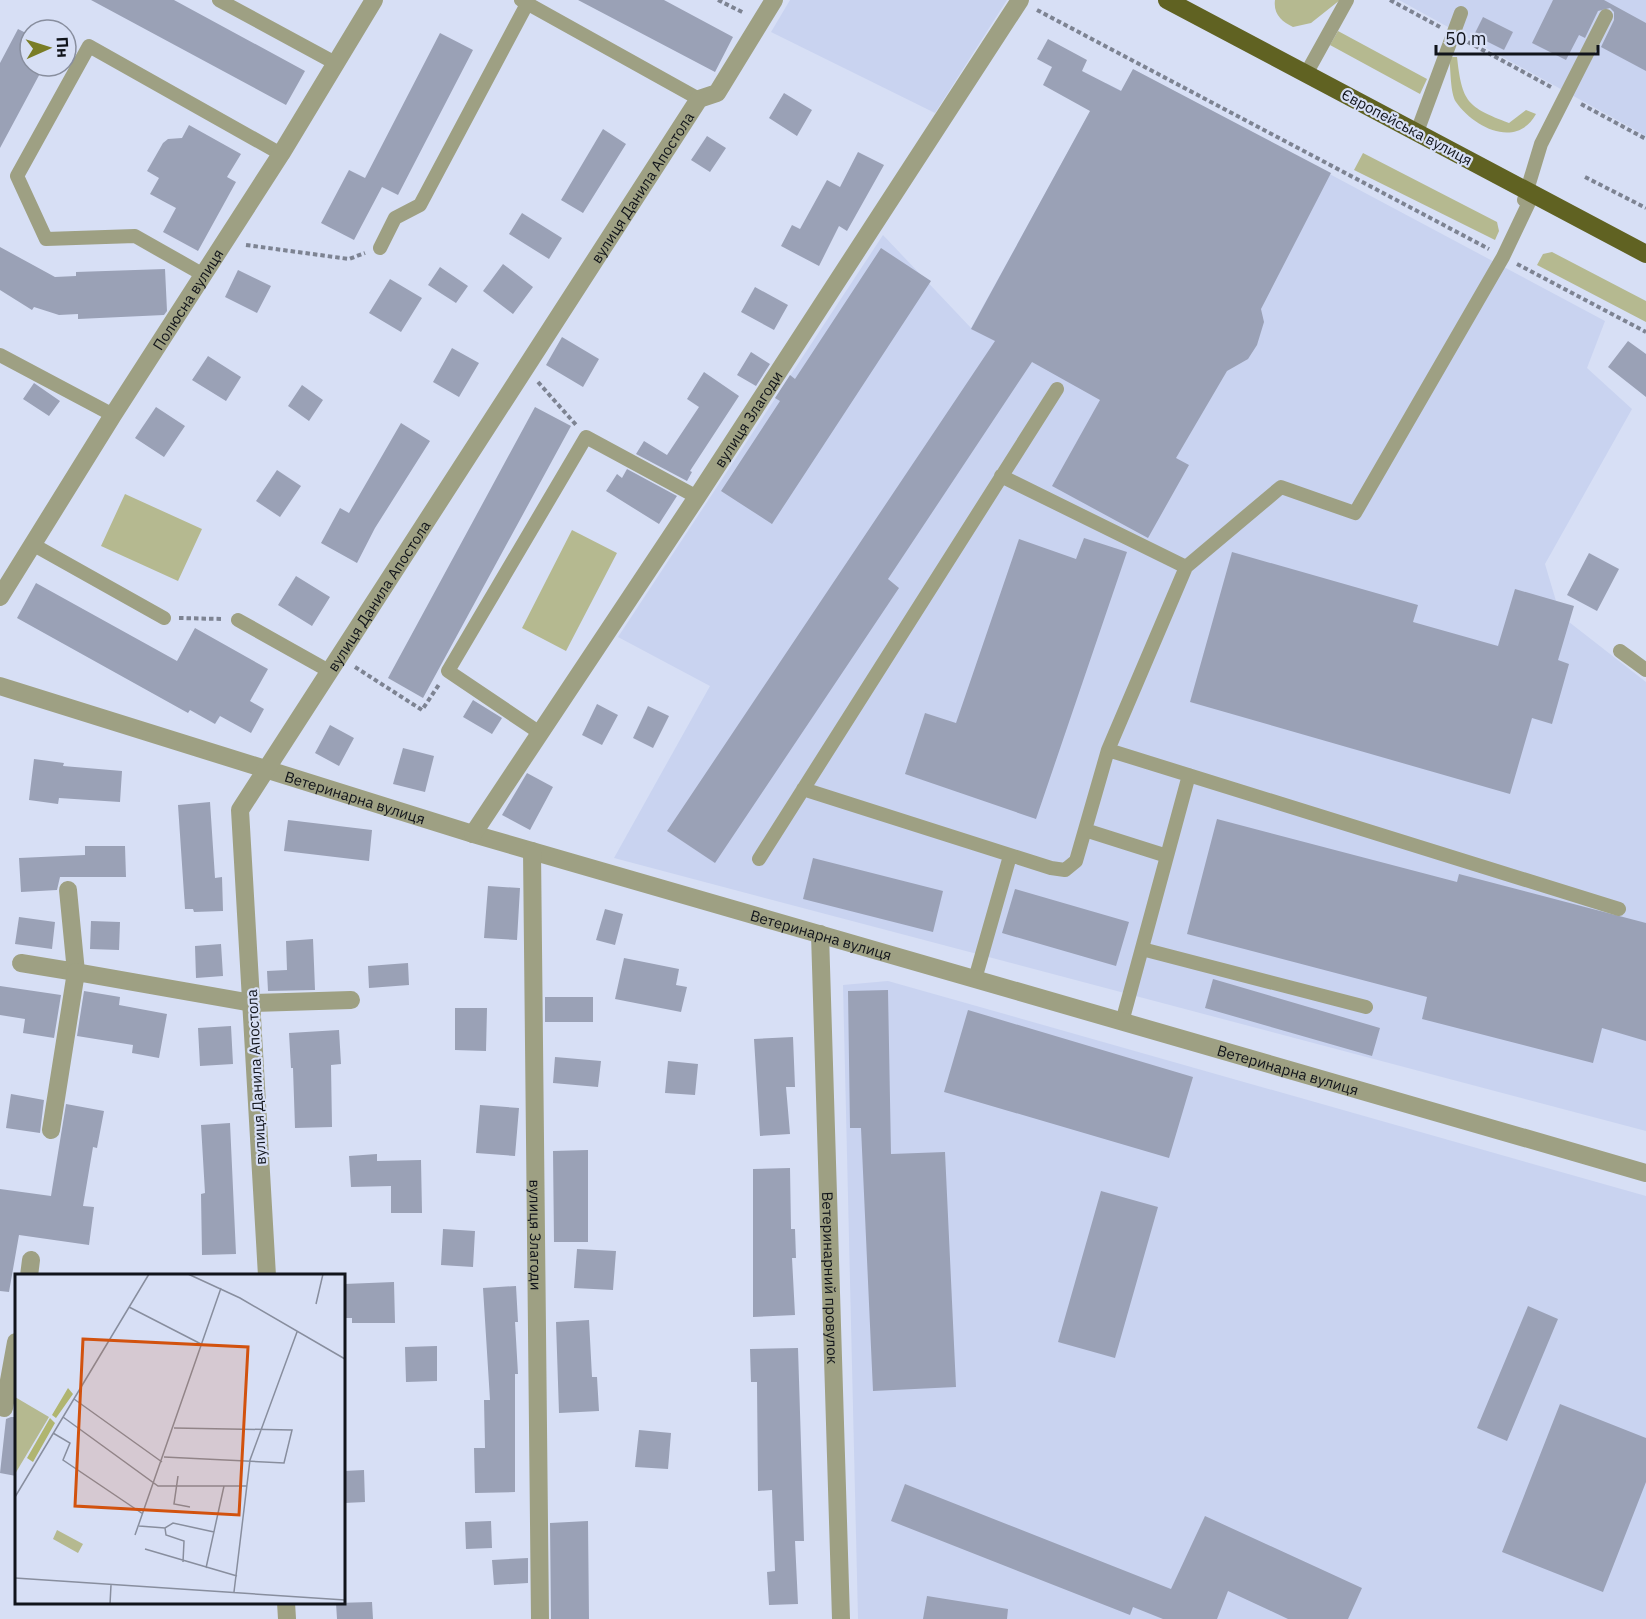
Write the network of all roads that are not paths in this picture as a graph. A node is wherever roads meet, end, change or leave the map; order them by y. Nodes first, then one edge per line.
1 (219, 0) edge
2 (374, 0) edge
3 (774, 0) edge
4 (1019, 0) edge
5 (1167, 0) edge
6 (1347, 0) edge
7 (524, 2) edge
8 (1461, 13) dead end
9 (1606, 16) dead end
10 (337, 64) junction
11 (1306, 74) junction
12 (699, 99) junction
13 (1417, 132) junction
14 (281, 154) junction
15 (1531, 193) junction
16 (380, 248) road end
17 (1646, 254) edge
18 (202, 274) junction
19 (0, 355) edge
20 (1057, 389) dead end
21 (113, 415) junction
22 (1001, 476) junction
23 (697, 497) junction
24 (32, 544) junction
25 (1186, 567) junction
26 (0, 597) edge
27 (164, 618) road end
28 (238, 620) road end
29 (1620, 651) dead end
30 (334, 664) junction
31 (1646, 670) edge
32 (0, 686) edge
33 (540, 733) junction
34 (1108, 750) junction
35 (266, 770) junction
36 (1189, 775) junction
37 (803, 789) junction
38 (1085, 830) junction
39 (473, 834) junction
40 (532, 851) junction
41 (1010, 855) junction
42 (1167, 855) junction
43 (759, 859) dead end
44 (68, 890) dead end
45 (1619, 909) dead end
46 (820, 934) junction
47 (1142, 949) junction
48 (21, 963) dead end
49 (76, 972) junction
50 (975, 979) junction
51 (351, 1000) dead end
52 (252, 1003) junction
53 (1366, 1007) dead end
54 (1122, 1022) junction
55 (51, 1130) dead end
56 (1646, 1173) edge
57 (267, 1274) edge
58 (15, 1349) edge
59 (7, 1408) edge
60 (286, 1604) edge
61 (287, 1619) edge
62 (540, 1619) edge
63 (841, 1619) edge

1 - 10 lane
2 - 10 street, Полюсна вулиця
3 - 12 street, вулиця Данила Апостола
4 - 23 street, вулиця Злагоди
5 - 11 highway, Європейська вулиця
6 - 11 lane
7 - 12 lane
7 - 16 lane
8 - 13 lane
9 - 15 lane
10 - 14 street, Полюсна вулиця
11 - 13 highway, Європейська вулиця
12 - 30 street, вулиця Данила Апостола
13 - 15 highway, Європейська вулиця
14 - 18 street, Полюсна вулиця
14 - 18 lane
15 - 17 highway, Європейська вулиця
15 - 25 lane
18 - 21 street, Полюсна вулиця
19 - 21 lane
20 - 22 lane
21 - 24 street, Полюсна вулиця
22 - 25 lane
22 - 37 lane
23 - 33 street, вулиця Злагоди
23 - 33 lane
24 - 26 street, Полюсна вулиця
24 - 27 lane
25 - 34 lane
28 - 30 lane
29 - 31 lane
30 - 35 street, вулиця Данила Апостола
32 - 35 street, Ветеринарна вулиця
33 - 39 street, вулиця Злагоди
34 - 36 lane
34 - 38 lane
35 - 39 street, Ветеринарна вулиця
35 - 52 street, вулиця Данила Апостола
36 - 42 lane
36 - 45 lane
37 - 41 lane
37 - 43 lane
38 - 41 lane
38 - 42 lane
39 - 40 street, Ветеринарна вулиця
40 - 46 street, Ветеринарна вулиця
40 - 62 street, вулиця Злагоди
41 - 50 lane
42 - 47 lane
44 - 49 street
46 - 50 street, Ветеринарна вулиця
46 - 63 street, Ветеринарний провулок
47 - 53 lane
47 - 54 lane
48 - 49 street
49 - 52 street
49 - 55 street
50 - 54 street, Ветеринарна вулиця
51 - 52 street
52 - 57 street, вулиця Данила Апостола
54 - 56 street, Ветеринарна вулиця
58 - 59 street
60 - 61 street

